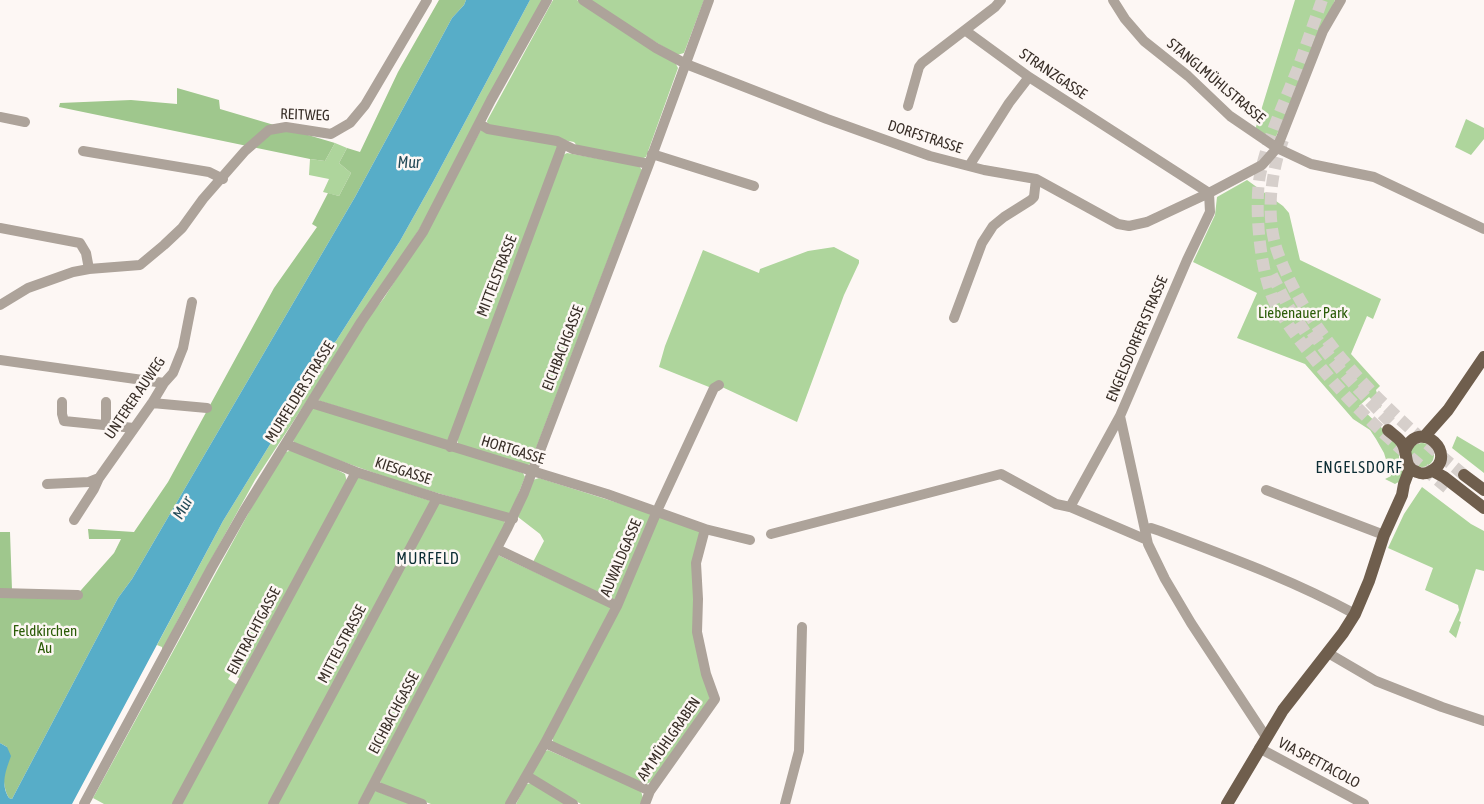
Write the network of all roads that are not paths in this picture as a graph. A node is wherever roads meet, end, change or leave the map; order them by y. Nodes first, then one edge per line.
1 (426, 0) edge
2 (547, 0) edge
3 (583, 0) edge
4 (709, 0) edge
5 (1000, 0) edge
6 (1113, 0) edge
7 (1340, 0) edge
8 (966, 31) junction
9 (686, 64) junction
10 (1029, 77) junction
11 (908, 106) dead end
12 (0, 117) edge
13 (25, 122) dead end
14 (480, 124) junction
15 (564, 144) junction
16 (1277, 148) junction
17 (83, 151) dead end
18 (651, 159) junction
19 (969, 166) junction
20 (223, 179) junction
21 (1036, 179) junction
22 (754, 186) dead end
23 (1209, 193) junction
24 (0, 228) edge
25 (1484, 229) edge
26 (89, 269) junction
27 (192, 302) dead end
28 (1, 303) edge
29 (954, 318) dead end
30 (1484, 357) edge
31 (0, 360) edge
32 (164, 383) junction
33 (720, 385) dead end
34 (62, 402) dead end
35 (106, 402) dead end
36 (152, 403) junction
37 (311, 403) junction
38 (207, 408) dead end
39 (1448, 410) junction
40 (1120, 416) junction
41 (106, 425) junction
42 (134, 428) junction
43 (1420, 438) junction
44 (286, 444) junction
45 (1437, 444) junction
46 (450, 447) junction
47 (1405, 451) junction
48 (1426, 469) junction
49 (356, 472) junction
50 (532, 472) junction
51 (1464, 475) tunnel mouth
52 (99, 478) junction
53 (47, 484) dead end
54 (1266, 490) dead end
55 (1484, 490) edge
56 (1451, 491) tunnel mouth
57 (438, 498) junction
58 (1484, 500) edge
59 (1070, 507) junction
60 (1484, 508) edge
61 (657, 511) junction
62 (1484, 517) edge
63 (513, 518) junction
64 (74, 520) dead end
65 (705, 529) junction
66 (771, 534) dead end
67 (1146, 535) junction
68 (1384, 535) junction
69 (750, 540) dead end
70 (497, 549) junction
71 (0, 593) edge
72 (78, 595) dead end
73 (617, 606) junction
74 (1351, 611) junction
75 (802, 627) dead end
76 (1328, 653) junction
77 (1484, 721) edge
78 (1266, 737) junction
79 (545, 743) junction
80 (1259, 748) junction
81 (526, 776) junction
82 (373, 785) junction
83 (650, 791) junction
84 (84, 804) edge
85 (177, 804) edge
86 (273, 804) edge
87 (363, 804) edge
88 (422, 804) edge
89 (510, 804) edge
90 (573, 804) edge
91 (645, 804) edge
92 (785, 804) edge
93 (1228, 804) edge
94 (1364, 804) edge

1 - 20 street, REITWEG
2 - 14 street, MURFELDER STRASSE
3 - 9 street, DORFSTRASSE
4 - 9 street, EICHBACHGASSE
5 - 8 street
6 - 16 street, STANGLMÜHLSTRASSE
7 - 16 street
8 - 10 street, STRANZGASSE
8 - 11 street
9 - 18 street, EICHBACHGASSE
9 - 19 street, DORFSTRASSE
10 - 19 street
10 - 23 street, STRANZGASSE
12 - 13 street
14 - 15 street
14 - 37 street, MURFELDER STRASSE
15 - 18 street
15 - 46 street, MITTELSTRASSE
16 - 23 street, DORFSTRASSE
16 - 25 street, STANGLMÜHLSTRASSE
17 - 20 street
18 - 22 street
18 - 50 street, EICHBACHGASSE
19 - 21 street, DORFSTRASSE
20 - 26 street, REITWEG
21 - 23 street, DORFSTRASSE
21 - 29 street
23 - 40 street, ENGELSDORFER STRASSE
24 - 26 street
26 - 28 street, REITWEG
27 - 32 street, UNTERER AUWEG
30 - 39 main road
31 - 32 street
32 - 36 street, UNTERER AUWEG
33 - 61 street, AUWALDGASSE
34 - 41 street
35 - 41 street
36 - 38 street
36 - 42 street, UNTERER AUWEG
37 - 44 street, MURFELDER STRASSE
37 - 46 street, HORTGASSE
39 - 43 main road
39 - 45 main road
40 - 59 street
40 - 67 street, ENGELSDORFER STRASSE
41 - 42 street
42 - 52 street, UNTERER AUWEG
43 - 45 main road
43 - 47 main road
43 - 47 main road
44 - 49 street, KIESGASSE
44 - 84 street, MURFELDER STRASSE
45 - 48 main road
46 - 50 street, HORTGASSE
47 - 48 main road
48 - 58 main road
48 - 60 main road
48 - 68 main road
49 - 57 street, KIESGASSE
49 - 85 street, EINTRACHTGASSE
50 - 61 street, HORTGASSE
50 - 63 street, EICHBACHGASSE
51 - 55 main road
52 - 53 street
52 - 64 street, UNTERER AUWEG
54 - 68 street
56 - 62 main road
57 - 63 street, KIESGASSE
57 - 86 street, MITTELSTRASSE
59 - 66 street
59 - 67 street
61 - 65 street, HORTGASSE
61 - 73 street, AUWALDGASSE
63 - 70 street, EICHBACHGASSE
65 - 69 street
65 - 83 street, AM MÜHLGRABEN
67 - 74 street
67 - 78 street, ENGELSDORFER STRASSE
68 - 74 main road
70 - 73 street
70 - 82 street, EICHBACHGASSE
71 - 72 street
73 - 79 street, AUWALDGASSE
74 - 76 main road
75 - 92 street
76 - 77 street
76 - 78 main road
78 - 80 main road
79 - 81 street, AUWALDGASSE
79 - 83 street
80 - 93 main road
80 - 94 street, VIA SPETTACOLO
81 - 89 street, AUWALDGASSE
81 - 90 street
82 - 87 street, EICHBACHGASSE
82 - 88 street
83 - 91 street, AM MÜHLGRABEN

